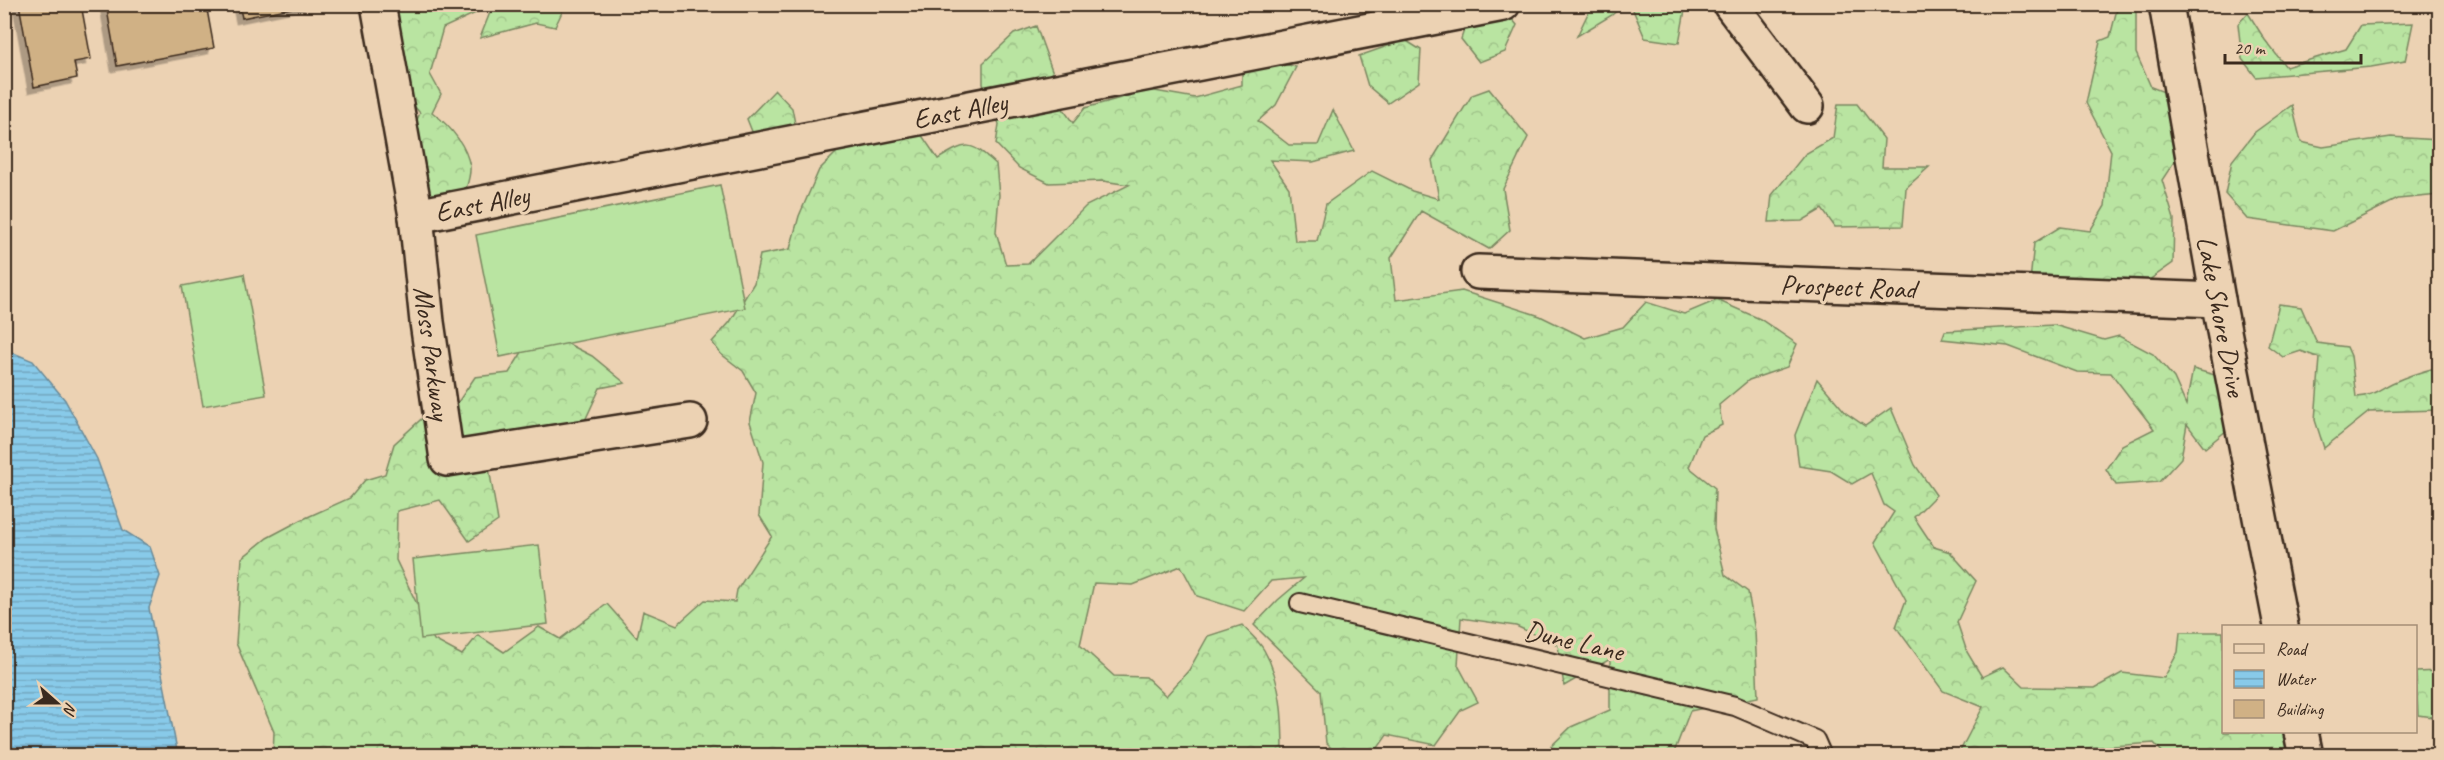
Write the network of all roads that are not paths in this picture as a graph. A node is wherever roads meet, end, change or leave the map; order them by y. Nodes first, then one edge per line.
1 (378, 4) edge
2 (1503, 4) edge
3 (1730, 4) edge
4 (2166, 4) edge
5 (1807, 106) dead end
6 (416, 216) junction
7 (1478, 272) dead end
8 (2218, 300) junction
9 (690, 421) dead end
10 (1300, 603) dead end
11 (2281, 625) edge
12 (2301, 733) edge
13 (1822, 756) edge
14 (2306, 756) edge

1 - 6 street, Moss Parkway
2 - 6 street, East Alley
3 - 5 street
4 - 8 street, Lake Shore Drive
6 - 9 street, Moss Parkway
7 - 8 street, Prospect Road
8 - 11 street, Lake Shore Drive
10 - 13 lane, Dune Lane
12 - 14 street

